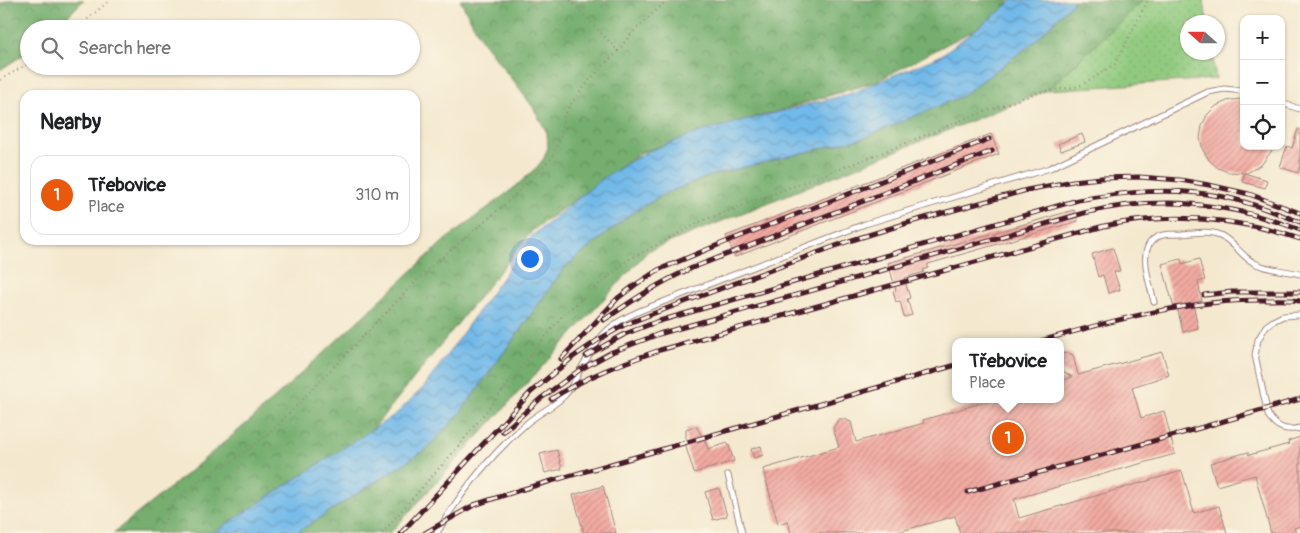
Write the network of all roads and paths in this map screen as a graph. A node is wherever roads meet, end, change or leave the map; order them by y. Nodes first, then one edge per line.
1 (110, 0) edge
2 (570, 0) edge
3 (667, 0) edge
4 (1148, 0) edge
5 (87, 20) edge
6 (618, 51) junction
7 (20, 68) edge
8 (0, 80) edge
9 (1240, 91) edge
10 (1285, 104) edge
11 (1300, 109) edge
12 (1300, 274) edge
13 (1154, 302) dead end
14 (1300, 315) edge
15 (1300, 428) edge
16 (728, 474) dead end
17 (159, 533) edge
18 (382, 533) edge
19 (438, 533) edge
20 (742, 533) edge

1 - 5 path
2 - 6 path
3 - 6 path
4 - 18 path
6 - 17 path
7 - 8 path
9 - 19 lane
10 - 11 lane
12 - 13 lane
14 - 15 lane
16 - 20 lane

